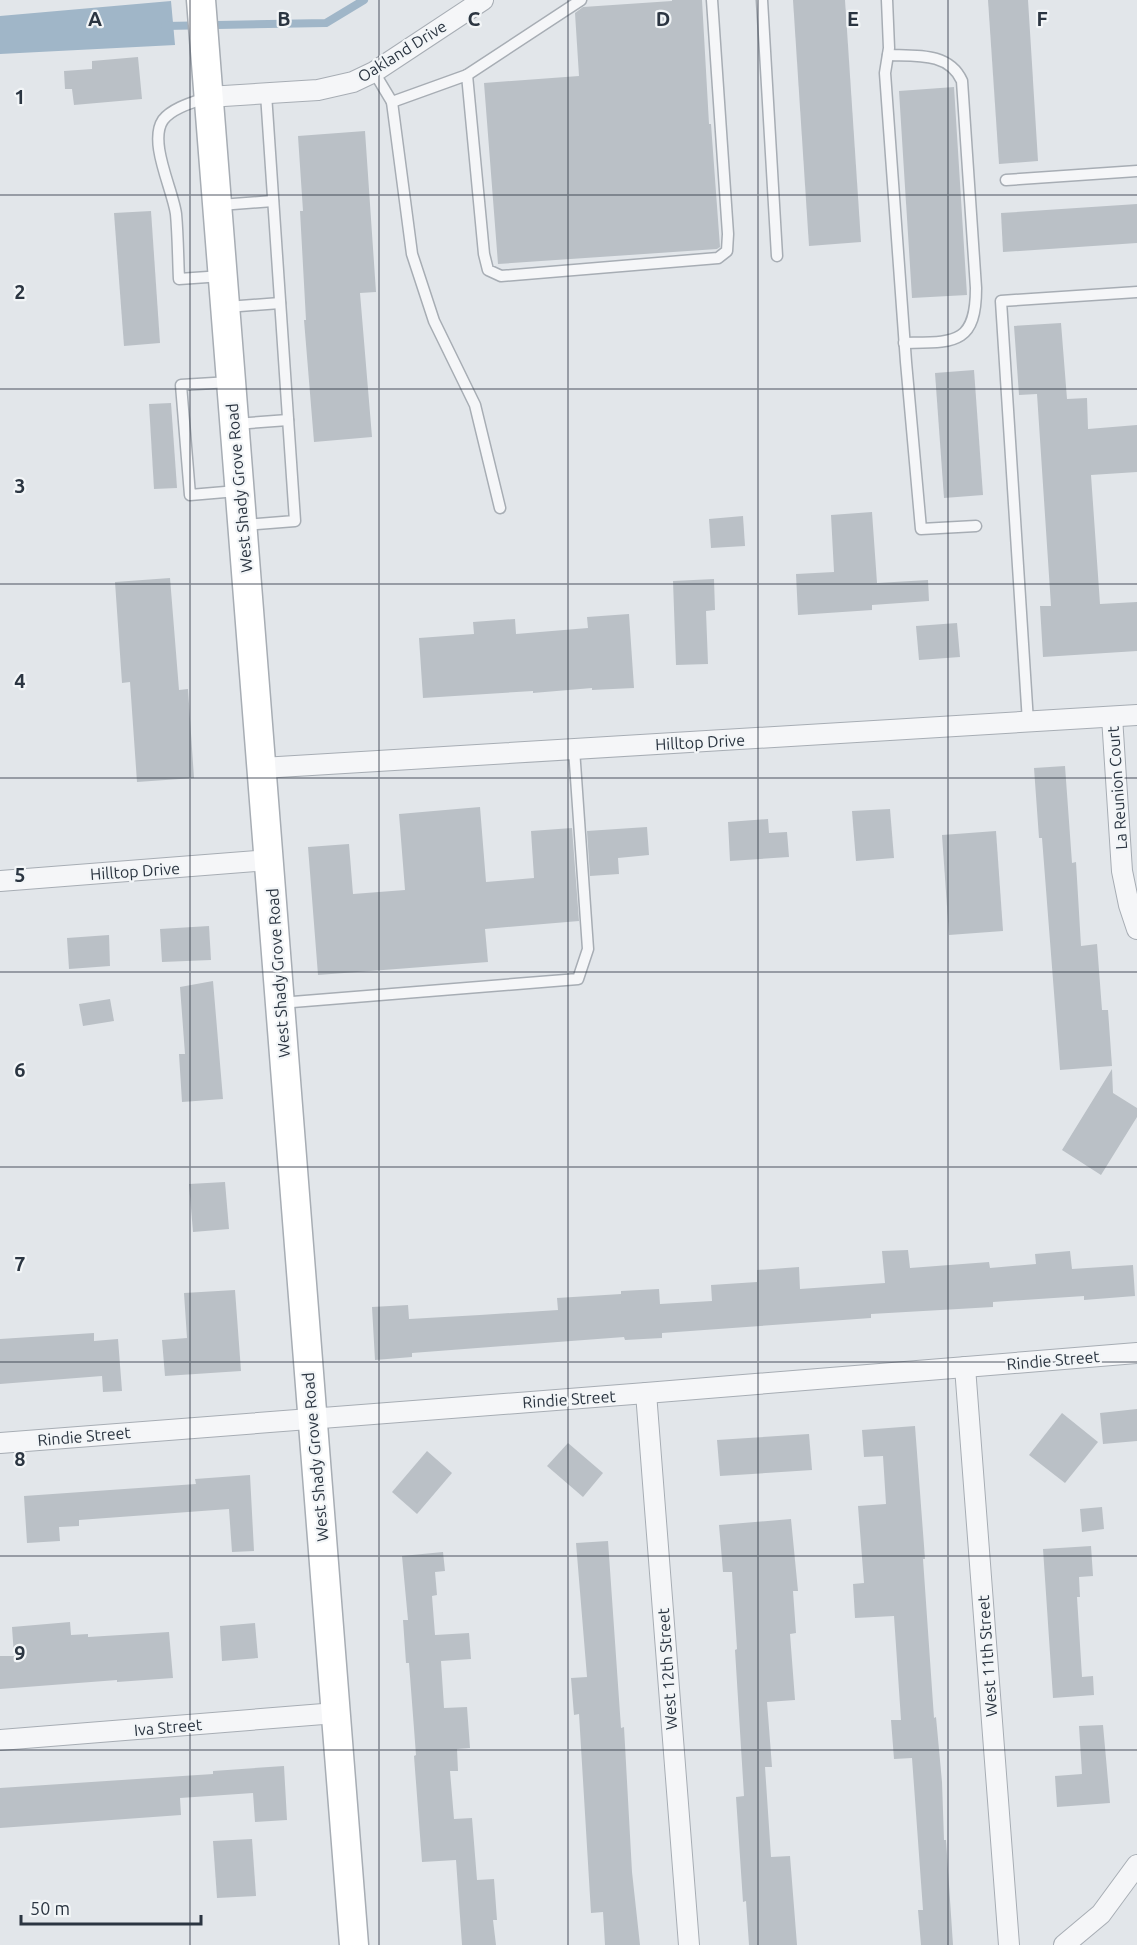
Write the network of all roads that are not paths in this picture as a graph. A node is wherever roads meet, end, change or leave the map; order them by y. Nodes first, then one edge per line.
1 (201, 0) edge
2 (483, 0) edge
3 (581, 0) edge
4 (712, 0) edge
5 (762, 0) edge
6 (887, 0) edge
7 (888, 55) junction
8 (374, 72) junction
9 (467, 75) junction
10 (266, 94) junction
11 (208, 97) junction
12 (393, 102) junction
13 (1137, 171) edge
14 (1006, 180) dead end
15 (273, 201) junction
16 (217, 205) junction
17 (777, 256) dead end
18 (222, 276) junction
19 (1137, 292) edge
20 (280, 303) junction
21 (225, 307) junction
22 (904, 343) junction
23 (231, 381) junction
24 (288, 420) junction
25 (235, 424) junction
26 (240, 491) junction
27 (500, 508) dead end
28 (242, 525) junction
29 (975, 525) dead end
30 (1137, 715) edge
31 (1112, 717) junction
32 (1028, 722) junction
33 (574, 749) junction
34 (262, 768) junction
35 (269, 860) junction
36 (0, 881) edge
37 (1137, 928) edge
38 (280, 1003) junction
39 (1137, 1353) edge
40 (965, 1367) junction
41 (646, 1393) junction
42 (312, 1418) junction
43 (0, 1443) edge
44 (336, 1713) junction
45 (0, 1740) edge
46 (1137, 1865) edge
47 (354, 1945) edge
48 (689, 1945) edge
49 (1009, 1945) edge
50 (1064, 1945) edge

1 - 11 main road, West Shady Grove Road
2 - 8 street, Oakland Drive
3 - 9 lane
4 - 9 lane
5 - 17 lane
6 - 7 lane
7 - 22 lane
7 - 22 lane
8 - 10 street, Oakland Drive
8 - 12 lane
9 - 12 lane
10 - 11 street, Oakland Drive
10 - 15 lane
11 - 16 main road, West Shady Grove Road
11 - 18 lane
12 - 27 lane
13 - 14 lane
15 - 16 lane
15 - 20 lane
16 - 18 main road, West Shady Grove Road
18 - 21 main road, West Shady Grove Road
19 - 32 lane
20 - 21 lane
20 - 24 lane
21 - 23 main road, West Shady Grove Road
22 - 29 lane
23 - 25 main road, West Shady Grove Road
23 - 26 lane
24 - 25 lane
24 - 28 lane
25 - 26 main road, West Shady Grove Road
26 - 28 main road, West Shady Grove Road
28 - 34 main road, West Shady Grove Road
30 - 31 street, Hilltop Drive
31 - 32 street, Hilltop Drive
31 - 37 street, La Reunion Court
32 - 33 street, Hilltop Drive
33 - 34 street, Hilltop Drive
33 - 38 lane
34 - 35 main road, West Shady Grove Road
35 - 36 street, Hilltop Drive
35 - 38 main road, West Shady Grove Road
38 - 42 main road, West Shady Grove Road
39 - 40 street, Rindie Street
40 - 41 street, Rindie Street
40 - 49 street, West 11th Street
41 - 42 street, Rindie Street
41 - 48 street, West 12th Street
42 - 43 street, Rindie Street
42 - 44 main road, West Shady Grove Road
44 - 45 street, Iva Street
44 - 47 main road, West Shady Grove Road
46 - 50 street

